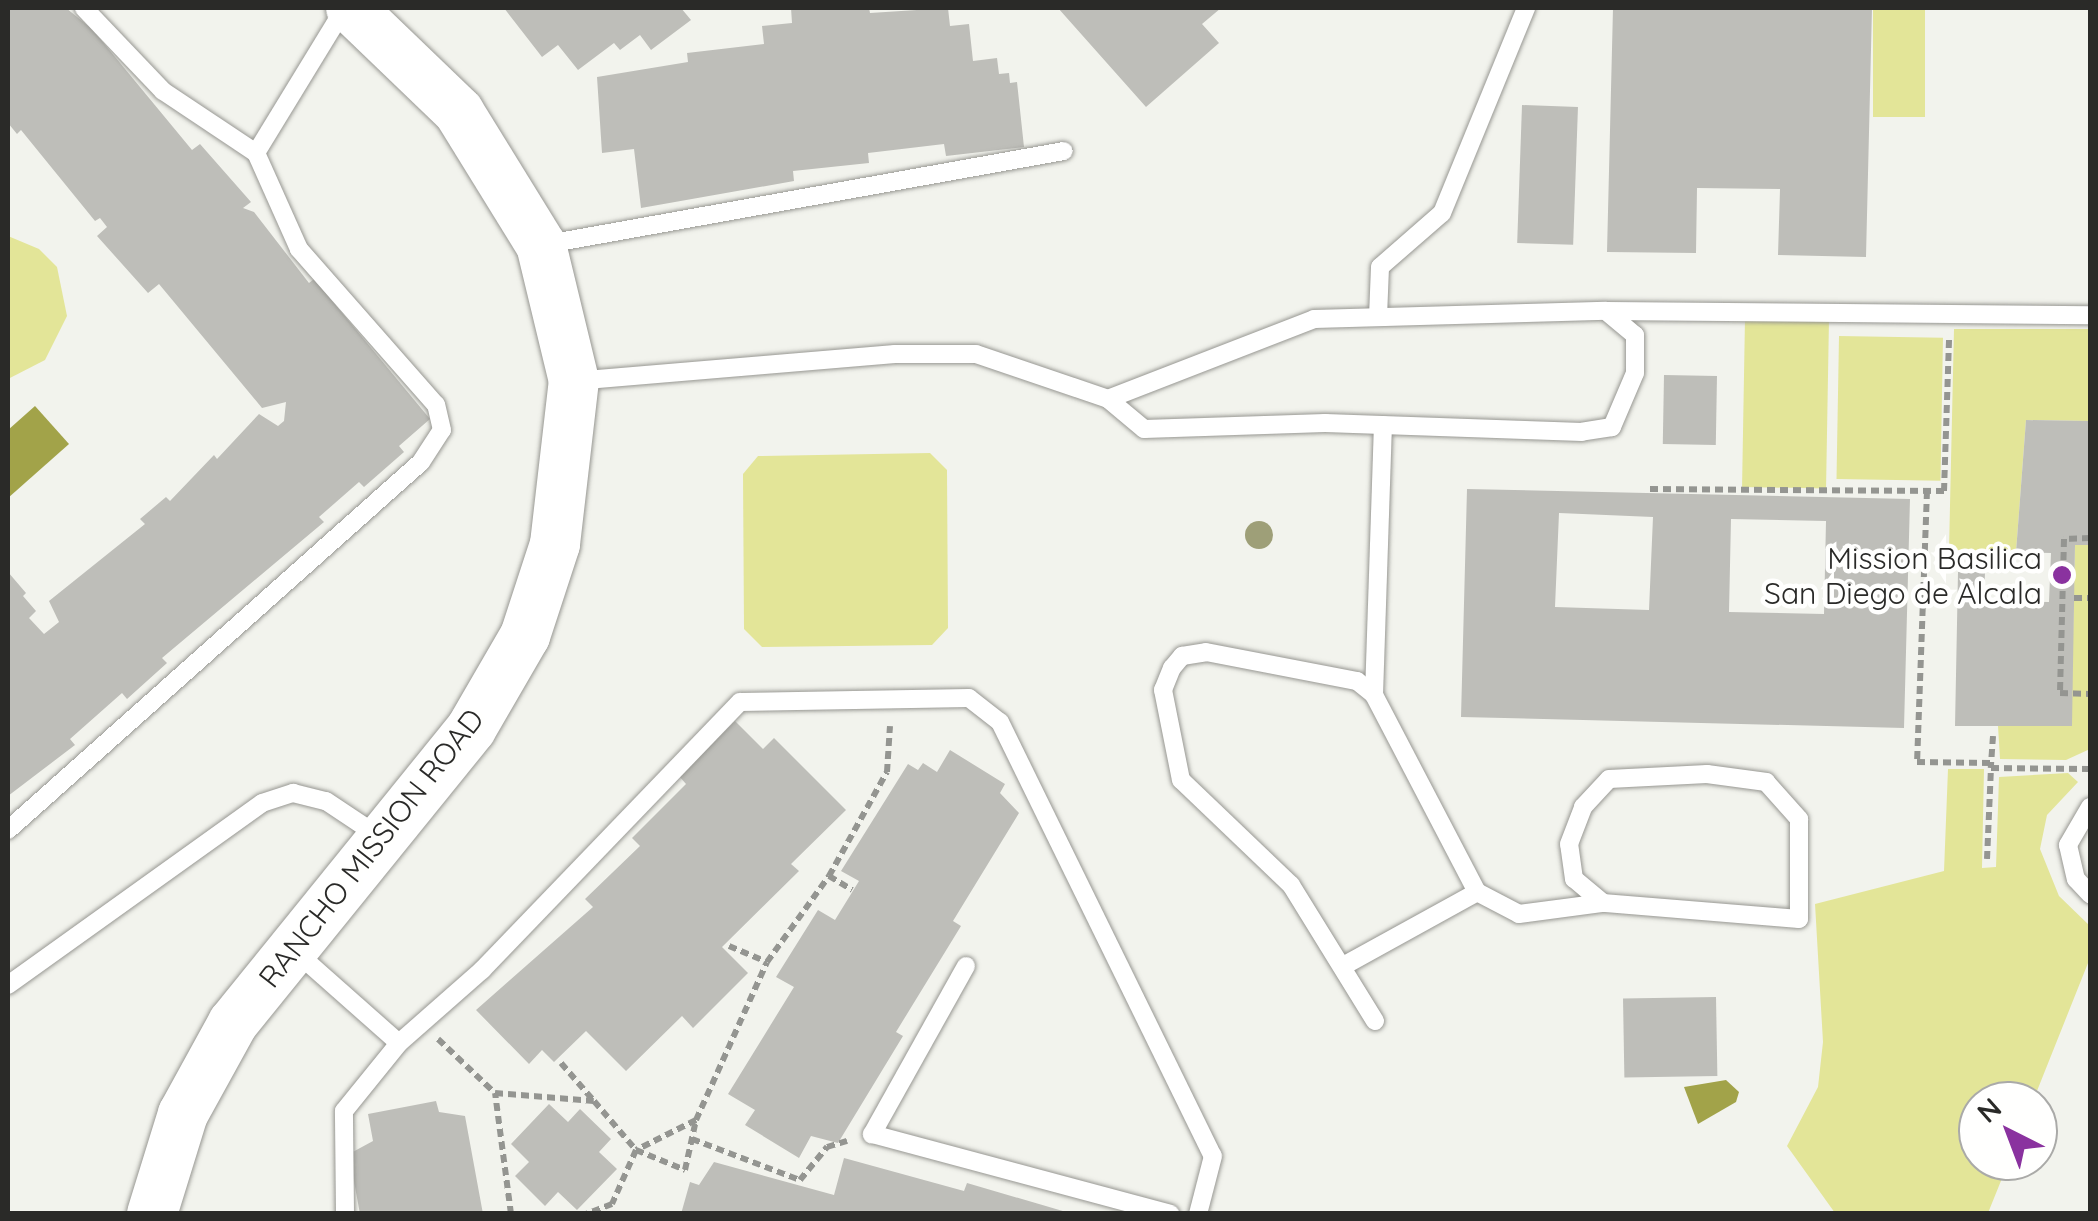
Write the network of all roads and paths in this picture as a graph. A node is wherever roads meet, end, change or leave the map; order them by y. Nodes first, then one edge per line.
1 (84, 8) edge
2 (348, 8) edge
3 (1526, 8) edge
4 (1064, 150) dead end
5 (256, 154) junction
6 (542, 246) junction
7 (1606, 311) junction
8 (2090, 315) edge
9 (1378, 317) junction
10 (1949, 326) dead end
11 (574, 381) junction
12 (1108, 399) junction
13 (1383, 425) junction
14 (1650, 490) dead end
15 (1928, 491) junction
16 (2090, 538) edge
17 (2074, 598) dead end
18 (2090, 598) edge
19 (2090, 694) edge
20 (1374, 695) junction
21 (892, 700) junction
22 (1993, 736) dead end
23 (1991, 766) junction
24 (2090, 769) edge
25 (2090, 807) edge
26 (8, 830) edge
27 (383, 838) junction
28 (1987, 859) dead end
29 (829, 876) junction
30 (852, 890) dead end
31 (1477, 892) junction
32 (2090, 894) edge
33 (1603, 903) junction
34 (729, 946) dead end
35 (292, 948) junction
36 (767, 962) junction
37 (1345, 965) junction
38 (966, 966) dead end
39 (8, 985) edge
40 (1374, 1021) dead end
41 (421, 1024) junction
42 (399, 1043) junction
43 (561, 1063) dead end
44 (495, 1093) junction
45 (594, 1101) junction
46 (696, 1120) junction
47 (872, 1134) junction
48 (692, 1139) junction
49 (636, 1150) junction
50 (152, 1214) edge
51 (345, 1214) edge
52 (511, 1214) edge
53 (586, 1214) edge
54 (1170, 1214) edge
55 (1198, 1214) edge

1 - 5 lane
2 - 5 lane
2 - 6 main road, RANCHO MISSION ROAD
3 - 9 lane
4 - 6 lane
5 - 26 lane
6 - 11 main road, RANCHO MISSION ROAD
7 - 8 lane
7 - 9 lane
7 - 13 lane
9 - 12 lane
10 - 15 path
11 - 12 lane
11 - 27 main road, RANCHO MISSION ROAD
12 - 13 lane
13 - 20 lane
14 - 15 path
15 - 23 path
16 - 19 path
17 - 18 path
20 - 31 lane
20 - 37 lane
21 - 29 path
21 - 41 lane
21 - 55 lane
22 - 23 path
23 - 24 path
23 - 28 path
25 - 32 lane
27 - 35 main road, RANCHO MISSION ROAD
27 - 39 lane
29 - 30 path
29 - 36 path
31 - 33 lane
31 - 37 lane
33 - 33 lane
34 - 36 path
35 - 42 lane
35 - 50 main road, RANCHO MISSION ROAD
36 - 46 path
37 - 40 lane
38 - 47 lane
41 - 42 lane
41 - 44 path
42 - 51 lane
43 - 45 path
44 - 45 path
44 - 52 path
45 - 49 path
46 - 48 path
46 - 49 path
47 - 48 path
47 - 54 lane
48 - 49 path
49 - 53 path

